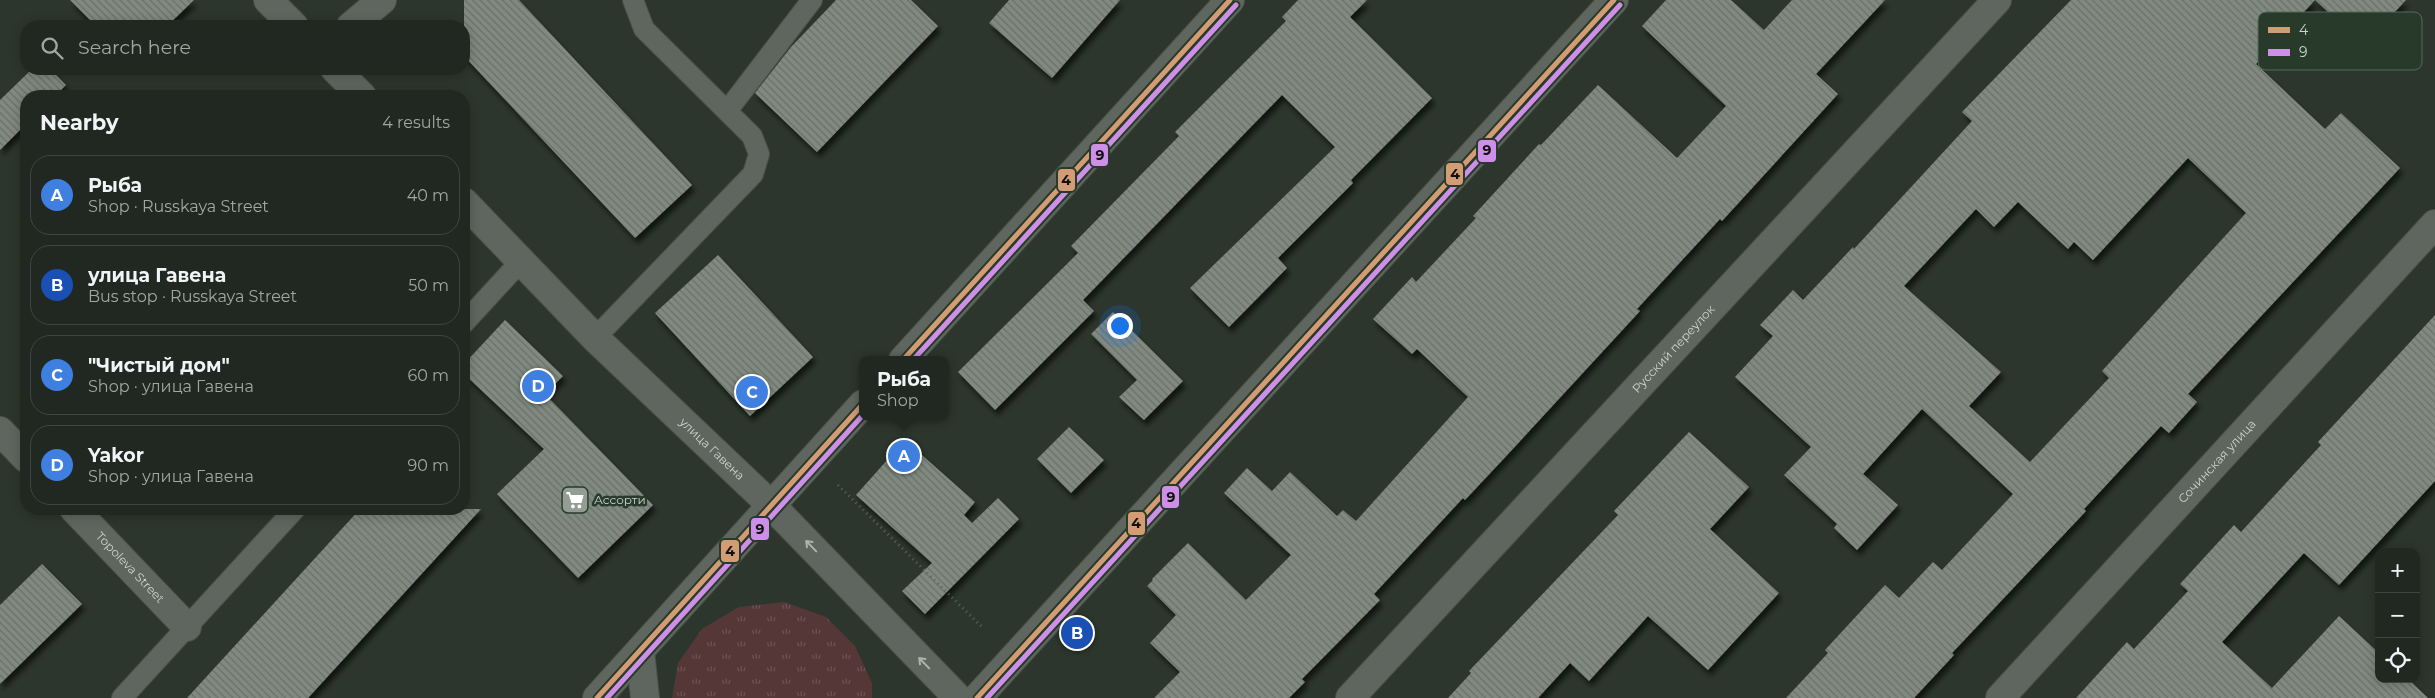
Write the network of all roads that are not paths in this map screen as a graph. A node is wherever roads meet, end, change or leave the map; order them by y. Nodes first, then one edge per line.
1 (268, 0) edge
2 (382, 0) edge
3 (633, 0) edge
4 (812, 0) edge
5 (1230, 0) edge
6 (1614, 0) edge
7 (1997, 0) edge
8 (288, 20) edge
9 (358, 20) edge
10 (341, 75) edge
11 (356, 90) edge
12 (727, 111) junction
13 (470, 208) edge
14 (2435, 224) edge
15 (521, 261) junction
16 (470, 316) edge
17 (595, 338) junction
18 (907, 356) edge
19 (859, 408) edge
20 (0, 430) edge
21 (20, 452) edge
22 (771, 505) junction
23 (80, 515) edge
24 (290, 515) edge
25 (187, 627) junction
26 (640, 651) junction
27 (122, 698) edge
28 (597, 698) edge
29 (645, 698) edge
30 (958, 698) edge
31 (978, 698) edge
32 (1350, 698) edge
33 (2000, 698) edge

1 - 8 street
2 - 9 street
3 - 12 lane
4 - 12 lane
5 - 18 street
6 - 31 street
7 - 32 street, Русский переулок
10 - 11 street
12 - 17 lane
13 - 15 street, улица Гавена
14 - 33 street, Сочинская улица
15 - 16 lane
15 - 17 street, улица Гавена
17 - 22 street, улица Гавена
19 - 22 street
20 - 21 street
22 - 26 street
30 -> 22 street, улица Гавена
23 - 25 street, Topoleva Street
24 - 25 lane
25 - 27 lane
26 - 28 street
26 - 29 street

